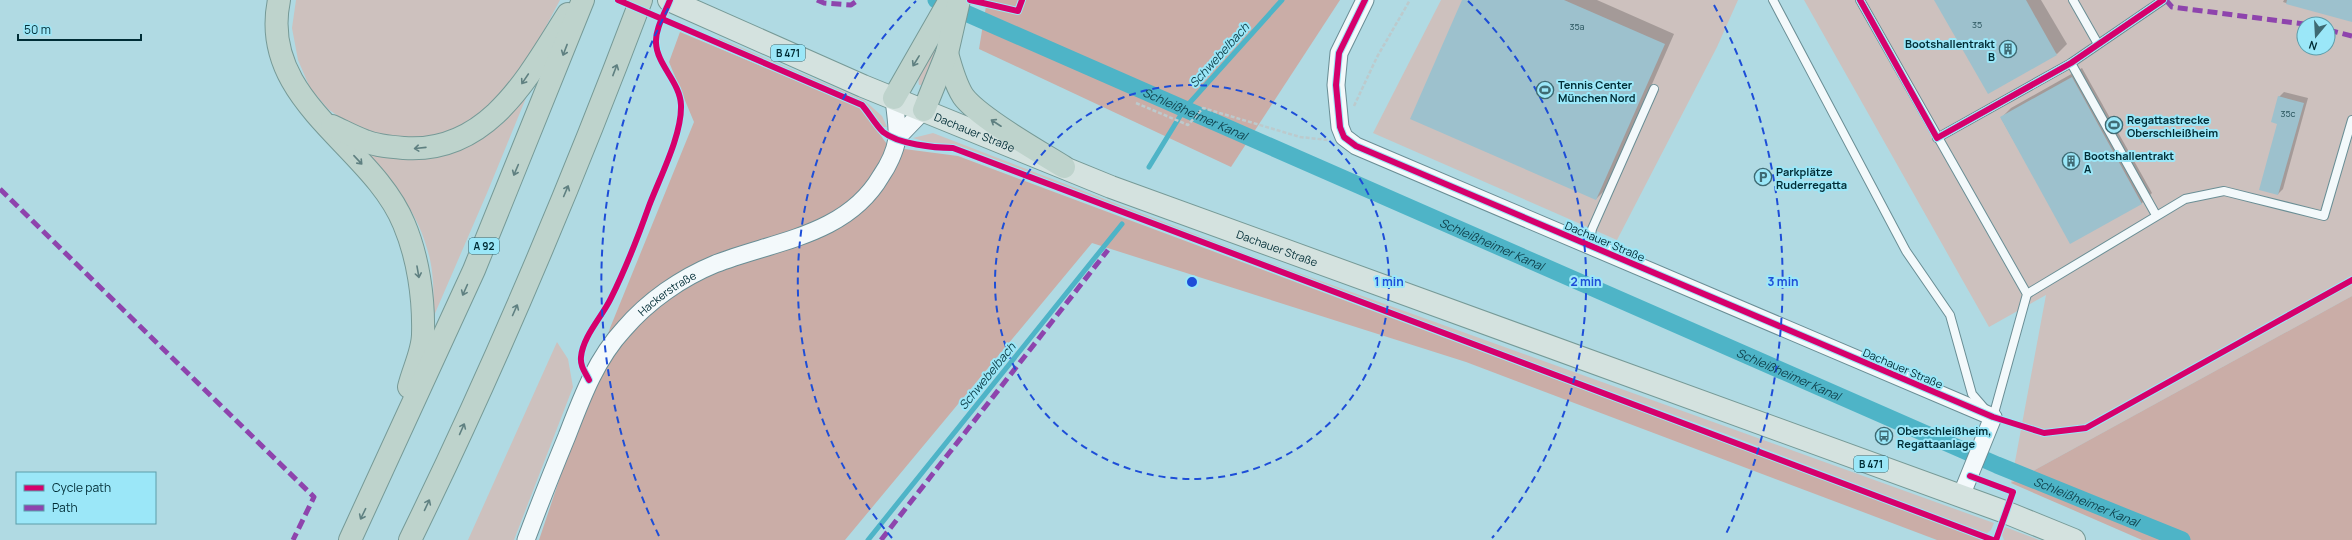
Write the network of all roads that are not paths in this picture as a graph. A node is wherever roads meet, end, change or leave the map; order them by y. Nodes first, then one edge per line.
1 (279, 0) edge
2 (577, 0) edge
3 (583, 0) edge
4 (641, 0) edge
5 (950, 0) edge
6 (959, 0) edge
7 (1365, 0) edge
8 (1773, 0) edge
9 (1860, 0) edge
10 (2073, 0) edge
11 (2163, 0) edge
12 (676, 3) edge
13 (944, 38) junction
14 (2098, 44) junction
15 (2071, 63) junction
16 (1654, 89) dead end
17 (894, 98) junction
18 (924, 110) junction
19 (2352, 120) edge
20 (322, 121) junction
21 (897, 138) junction
22 (1937, 138) junction
23 (1064, 167) junction
24 (2156, 215) junction
25 (1589, 245) junction
26 (2027, 294) junction
27 (1993, 417) junction
28 (375, 488) junction
29 (1962, 496) junction
30 (350, 540) edge
31 (410, 540) edge
32 (526, 540) edge
33 (2074, 540) edge

1 - 20 highway
2 -> 20 highway
3 -> 28 highway, A 92
31 -> 4 highway
5 - 13 highway
6 - 13 highway
7 - 25 street, Dachauer Straße
8 - 27 lane
9 - 22 lane
10 - 14 lane
11 - 14 lane
12 - 17 main road, Dachauer Straße / B 471
13 -> 17 highway
13 - 18 highway
23 -> 13 highway
14 - 15 lane
15 - 22 lane
15 - 24 lane
16 - 25 lane
17 - 18 main road, Dachauer Straße / B 471
17 - 21 street, Hackerstraße
18 - 21 street, Hackerstraße
18 - 23 main road, Dachauer Straße / B 471
19 - 24 lane
20 -> 28 highway
21 - 32 street, Hackerstraße
22 - 26 lane
23 - 29 main road, Dachauer Straße / B 471
24 - 26 lane
25 - 27 street, Dachauer Straße
26 - 27 lane
27 - 29 street
28 -> 30 highway, A 92
29 - 33 main road, Dachauer Straße / B 471

